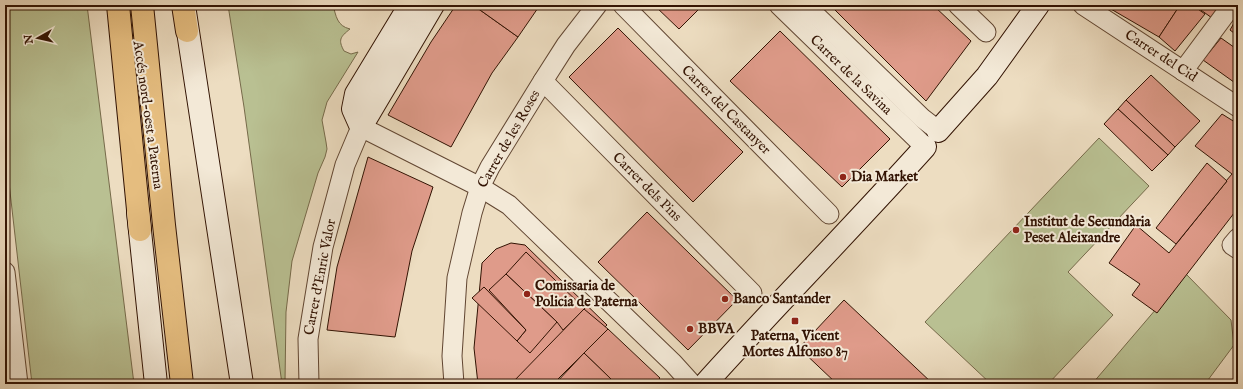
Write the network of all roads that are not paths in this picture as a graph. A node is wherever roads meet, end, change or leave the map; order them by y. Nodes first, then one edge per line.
1 (109, 5) edge
2 (118, 5) edge
3 (132, 5) edge
4 (142, 5) edge
5 (183, 5) edge
6 (410, 5) edge
7 (433, 5) edge
8 (597, 5) edge
9 (623, 5) edge
10 (779, 5) edge
11 (805, 5) edge
12 (958, 5) edge
13 (1038, 5) edge
14 (1083, 5) edge
15 (1232, 5) edge
16 (187, 31) joint
17 (986, 32) dead end
18 (1183, 71) junction
19 (543, 81) junction
20 (1238, 107) edge
21 (361, 127) junction
22 (930, 138) junction
23 (480, 187) junction
24 (829, 214) dead end
25 (164, 225) junction
26 (140, 230) junction
27 (5, 272) edge
28 (752, 293) dead end
29 (18, 384) edge
30 (156, 384) edge
31 (182, 384) edge
32 (242, 384) edge
33 (309, 384) edge
34 (454, 384) edge
35 (692, 384) edge
36 (698, 384) edge
37 (705, 384) edge

1 - 26 street
2 - 26 main road
3 - 25 main road, Accés nord-oest a Paterna
4 - 25 main road, Accés nord-oest a Paterna
5 - 16 main road
6 - 21 street
7 - 21 street, Carrer d'Enric Valor
8 - 19 street, Carrer de les Roses
9 - 24 street, Carrer del Castanyer
10 - 22 street, Carrer de la Savina
11 - 22 street, Carrer de la Savina
12 - 17 street
13 - 22 street
14 - 18 street, Carrer del Cid
15 - 18 street
16 - 32 street
18 - 20 street, Carrer del Cid
19 - 23 street, Carrer de les Roses
19 - 28 street, Carrer dels Pins
21 - 23 street
21 - 33 street, Carrer d'Enric Valor
22 - 37 street
23 - 34 street, Carrer de les Roses
23 - 35 street
25 - 31 main road, Accés nord-oest a Paterna
26 - 30 street
27 - 29 street
35 - 36 street

